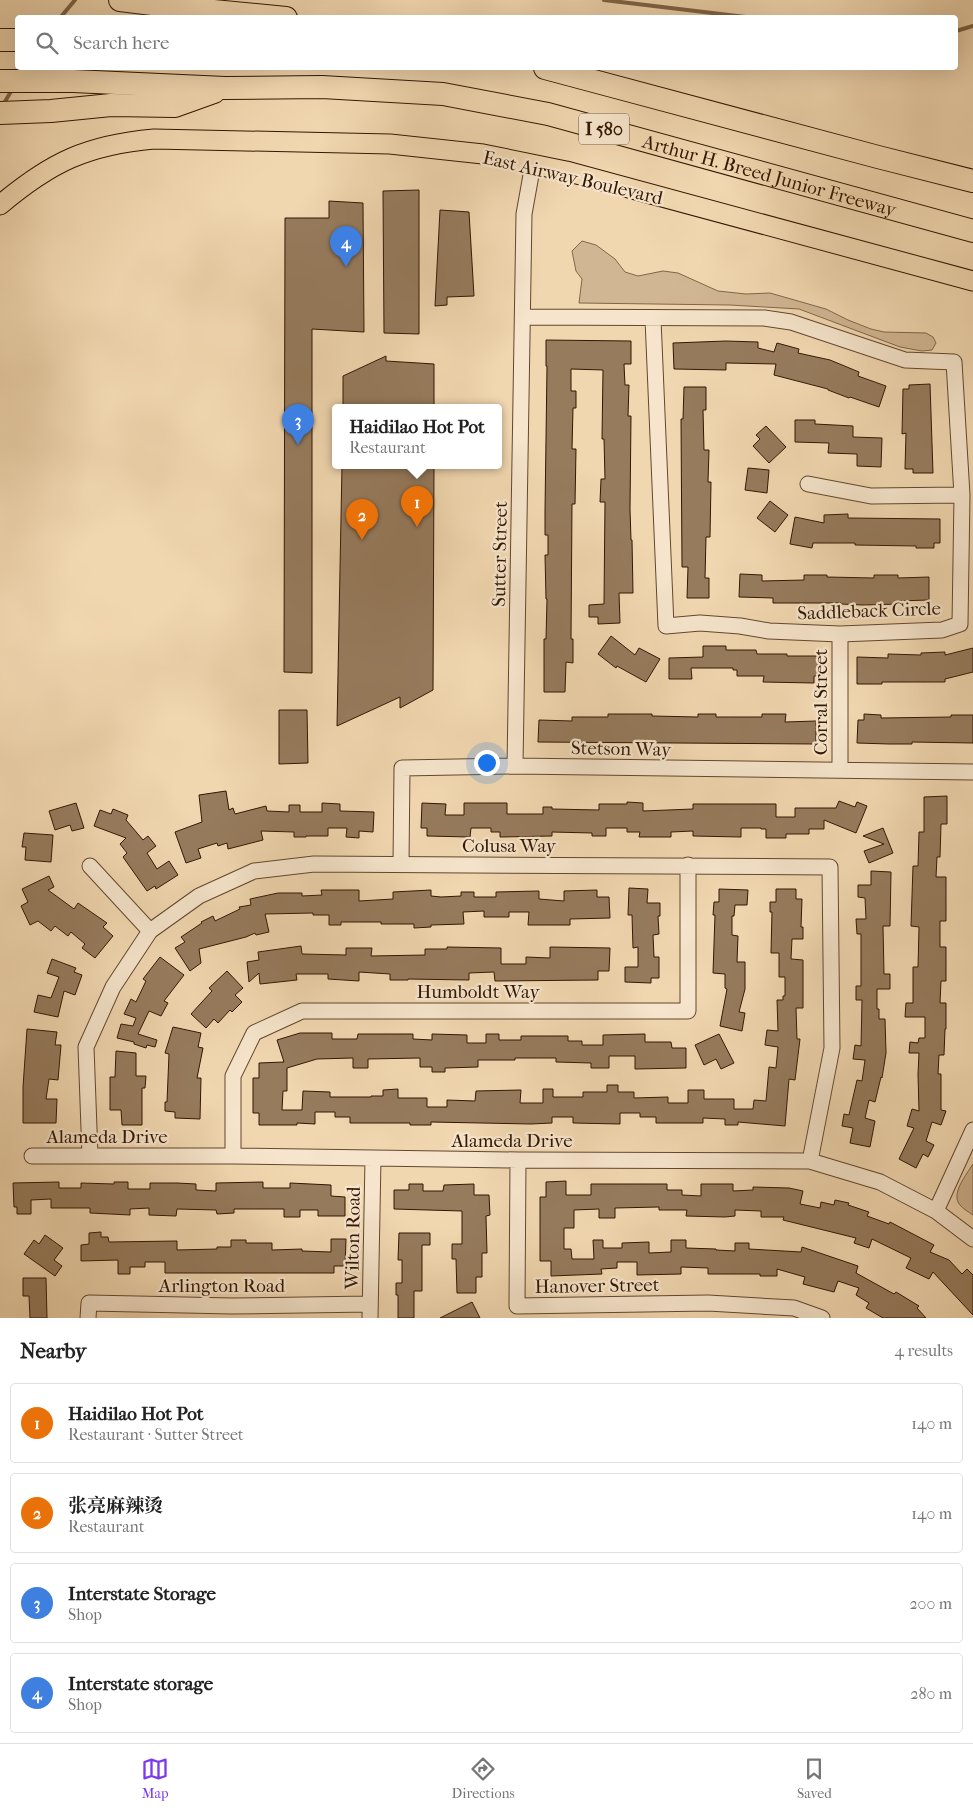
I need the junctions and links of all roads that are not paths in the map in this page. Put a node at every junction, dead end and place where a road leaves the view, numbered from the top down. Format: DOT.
graph roads {
  1 [pos="127,1"];
  2 [pos="255,15"];
  3 [pos="552,70"];
  4 [pos="0,81"];
  5 [pos="224,88"];
  6 [pos="0,113"];
  7 [pos="533,164"];
  8 [pos="973,181"];
  9 [pos="0,205"];
  10 [pos="973,231"];
  11 [pos="973,281"];
  12 [pos="522,317"];
  13 [pos="653,319"];
  14 [pos="808,484"];
  15 [pos="962,495"];
  16 [pos="840,634"];
  17 [pos="515,766"];
  18 [pos="840,770"];
  19 [pos="973,772"];
  20 [pos="401,864"];
  21 [pos="90,866"];
  22 [pos="688,866"];
  23 [pos="150,931"];
  24 [pos="973,1130"];
  25 [pos="32,1156"];
  26 [pos="90,1156"];
  27 [pos="234,1156"];
  28 [pos="373,1159"];
  29 [pos="518,1160"];
  30 [pos="810,1161"];
  31 [pos="936,1211"];
  32 [pos="973,1239"];
  33 [pos="707,1310"];
  34 [pos="370,1311"];
  35 [pos="232,1312"];
  36 [pos="88,1318"];
  37 [pos="822,1318"];
  1 -- 2 [label="highway"];
  3 -- 8 [label="highway, I 580"];
  4 -- 5 [label="highway, Arthur H. Breed Junior Freeway / I 580"];
  5 -- 6 [label="highway"];
  5 -- 10 [label="highway, Arthur H. Breed Junior Freeway / I 580"];
  7 -- 9 [label="main road, East Airway Boulevard"];
  7 -- 11 [label="main road, East Airway Boulevard"];
  7 -- 12 [label="street, Sutter Street"];
  12 -- 13 [label="street, Saddleback Circle"];
  12 -- 17 [label="street, Sutter Street"];
  13 -- 15 [label="street, Saddleback Circle"];
  13 -- 16 [label="street, Saddleback Circle"];
  14 -- 15 [label="street"];
  15 -- 16 [label="street, Saddleback Circle"];
  16 -- 18 [label="street, Corral Street"];
  17 -- 18 [label="street, Stetson Way"];
  17 -- 20 [label="street, Stetson Way"];
  18 -- 19 [label="street, Stetson Way"];
  20 -- 22 [label="street, Colusa Way"];
  20 -- 23 [label="street, Colusa Way"];
  21 -- 23 [label="street"];
  22 -- 27 [label="street, Humboldt Way"];
  22 -- 30 [label="street, Colusa Way"];
  23 -- 26 [label="street, Colusa Way"];
  24 -- 31 [label="street"];
  25 -- 26 [label="street, Alameda Drive"];
  26 -- 27 [label="street, Alameda Drive"];
  27 -- 28 [label="street, Alameda Drive"];
  28 -- 29 [label="street, Alameda Drive"];
  28 -- 34 [label="street, Wilton Road"];
  29 -- 30 [label="street, Alameda Drive"];
  29 -- 33 [label="street, Hanover Street"];
  30 -- 31 [label="street, Alameda Drive"];
  31 -- 32 [label="street, Alameda Drive"];
  33 -- 37 [label="street, Hanover Street"];
  34 -- 35 [label="street, Arlington Road"];
  35 -- 36 [label="street, Arlington Road"];
}
